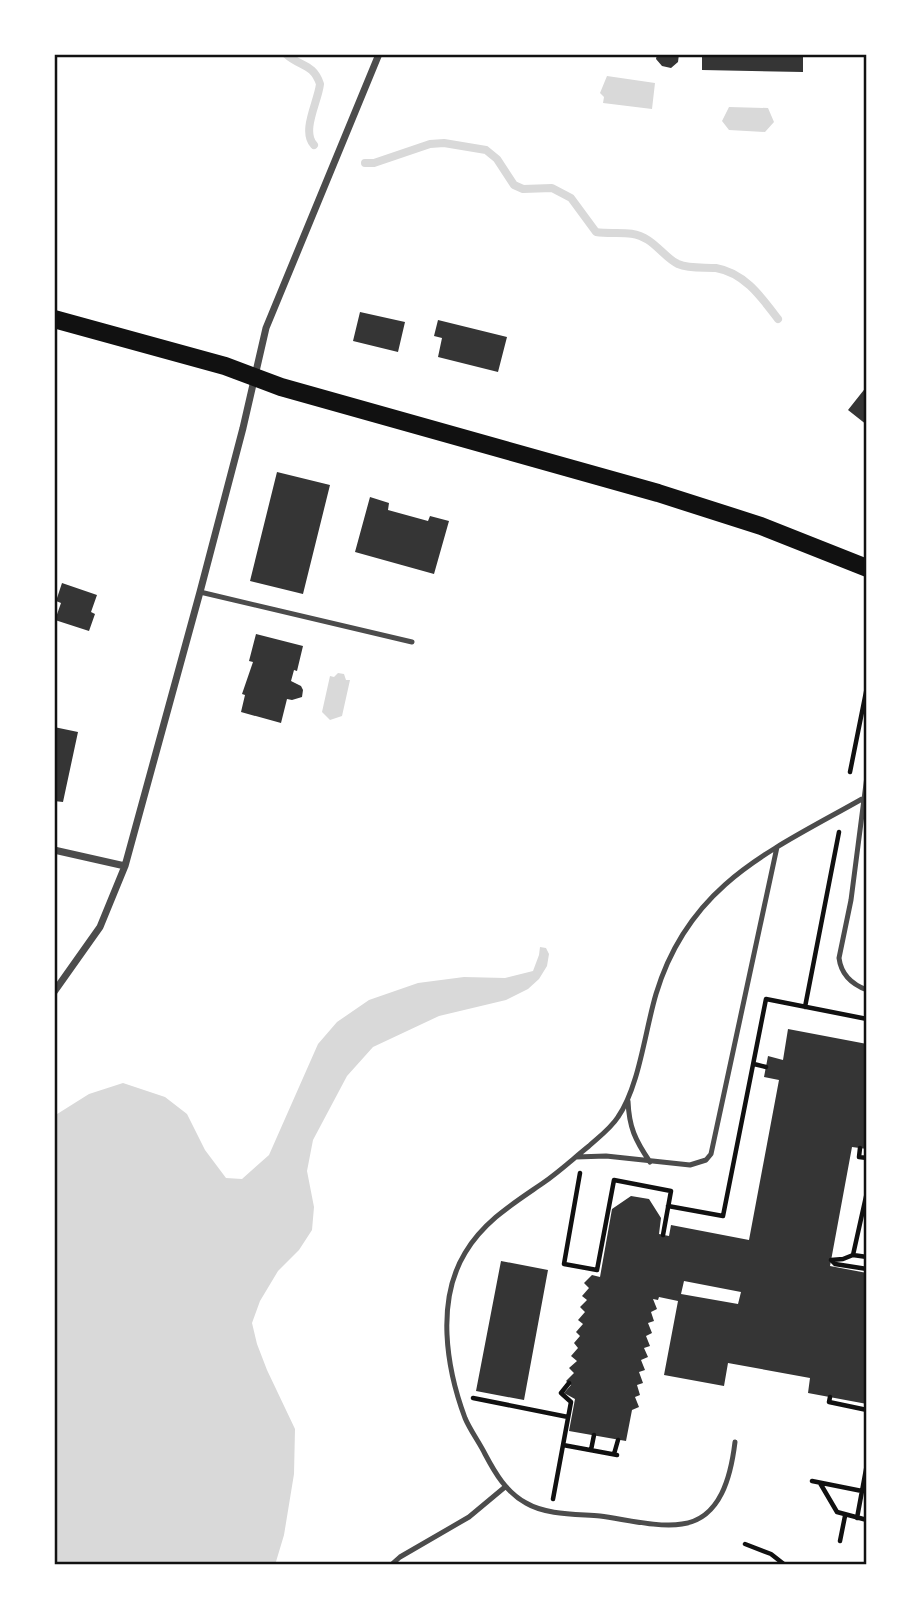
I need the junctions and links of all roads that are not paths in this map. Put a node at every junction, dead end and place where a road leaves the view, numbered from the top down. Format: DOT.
graph roads {
  1 [pos="379,54"];
  2 [pos="54,319"];
  3 [pos="255,377"];
  4 [pos="867,568"];
  5 [pos="200,592"];
  6 [pos="412,642"];
  7 [pos="867,776"];
  8 [pos="862,799"];
  9 [pos="777,847"];
  10 [pos="54,850"];
  11 [pos="125,866"];
  12 [pos="867,990"];
  13 [pos="54,992"];
  14 [pos="628,1101"];
  15 [pos="576,1157"];
  16 [pos="650,1162"];
  17 [pos="735,1442"];
  18 [pos="505,1486"];
  19 [pos="391,1565"];
  1 -- 3 [label="street"];
  2 -- 3 [label="main road"];
  3 -- 4 [label="main road"];
  3 -- 5 [label="street"];
  5 -- 6 [label="lane"];
  5 -- 11 [label="street"];
  7 -- 8 [label="lane"];
  8 -- 9 [label="lane"];
  8 -- 12 [label="lane"];
  9 -- 14 [label="lane"];
  9 -- 16 [label="lane"];
  10 -- 11 [label="street"];
  11 -- 13 [label="street"];
  14 -- 15 [label="lane"];
  14 -- 16 [label="lane"];
  15 -- 16 [label="lane"];
  15 -- 18 [label="lane"];
  17 -- 18 [label="lane"];
  18 -- 19 [label="lane"];
}
